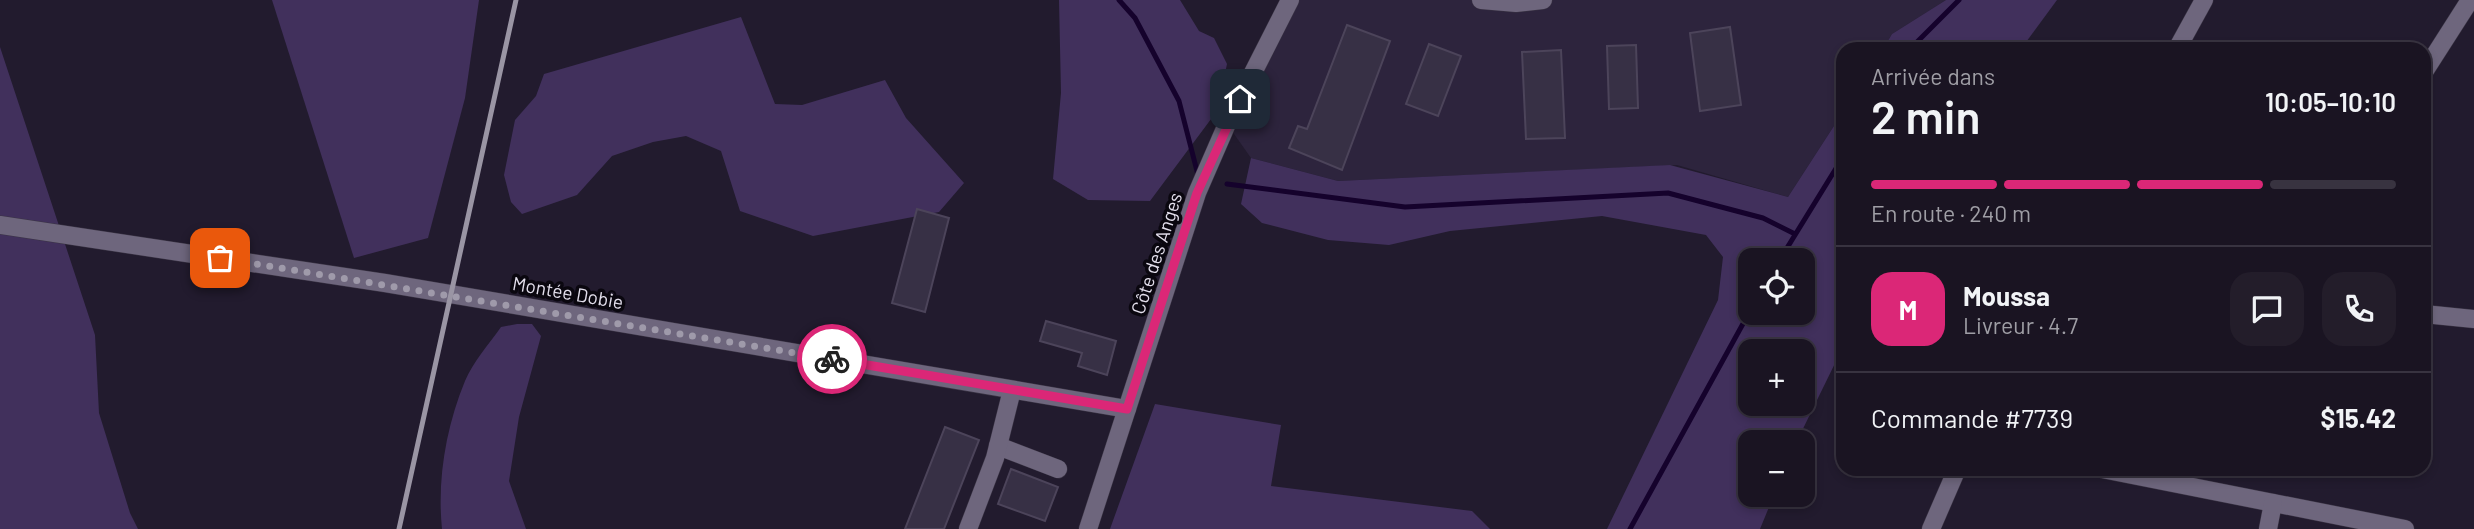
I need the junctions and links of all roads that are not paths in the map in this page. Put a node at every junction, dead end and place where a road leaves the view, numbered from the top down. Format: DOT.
graph roads {
  1 [pos="1290,0"];
  2 [pos="1481,0"];
  3 [pos="1543,0"];
  4 [pos="2204,0"];
  5 [pos="2470,0"];
  6 [pos="2181,42"];
  7 [pos="2431,61"];
  8 [pos="0,225"];
  9 [pos="2431,315"];
  10 [pos="2474,319"];
  11 [pos="1012,390"];
  12 [pos="1127,409"];
  13 [pos="998,446"];
  14 [pos="1058,468"];
  15 [pos="1954,476"];
  16 [pos="2137,476"];
  17 [pos="2273,503"];
  18 [pos="968,529"];
  19 [pos="1087,529"];
  20 [pos="1931,529"];
  21 [pos="2268,529"];
  22 [pos="2405,529"];
  1 -- 12 [label="street, Côte des Anges"];
  2 -- 3 [label="street"];
  4 -- 6 [label="street"];
  5 -- 7 [label="street"];
  8 -- 11 [label="street, Montée Dobie"];
  9 -- 10 [label="street"];
  11 -- 12 [label="street, Montée Dobie"];
  11 -- 13 [label="street"];
  12 -- 19 [label="street, Côte des Anges"];
  13 -- 14 [label="street"];
  13 -- 18 [label="street"];
  15 -- 20 [label="street"];
  16 -- 17 [label="street"];
  17 -- 21 [label="street"];
  17 -- 22 [label="street"];
}
